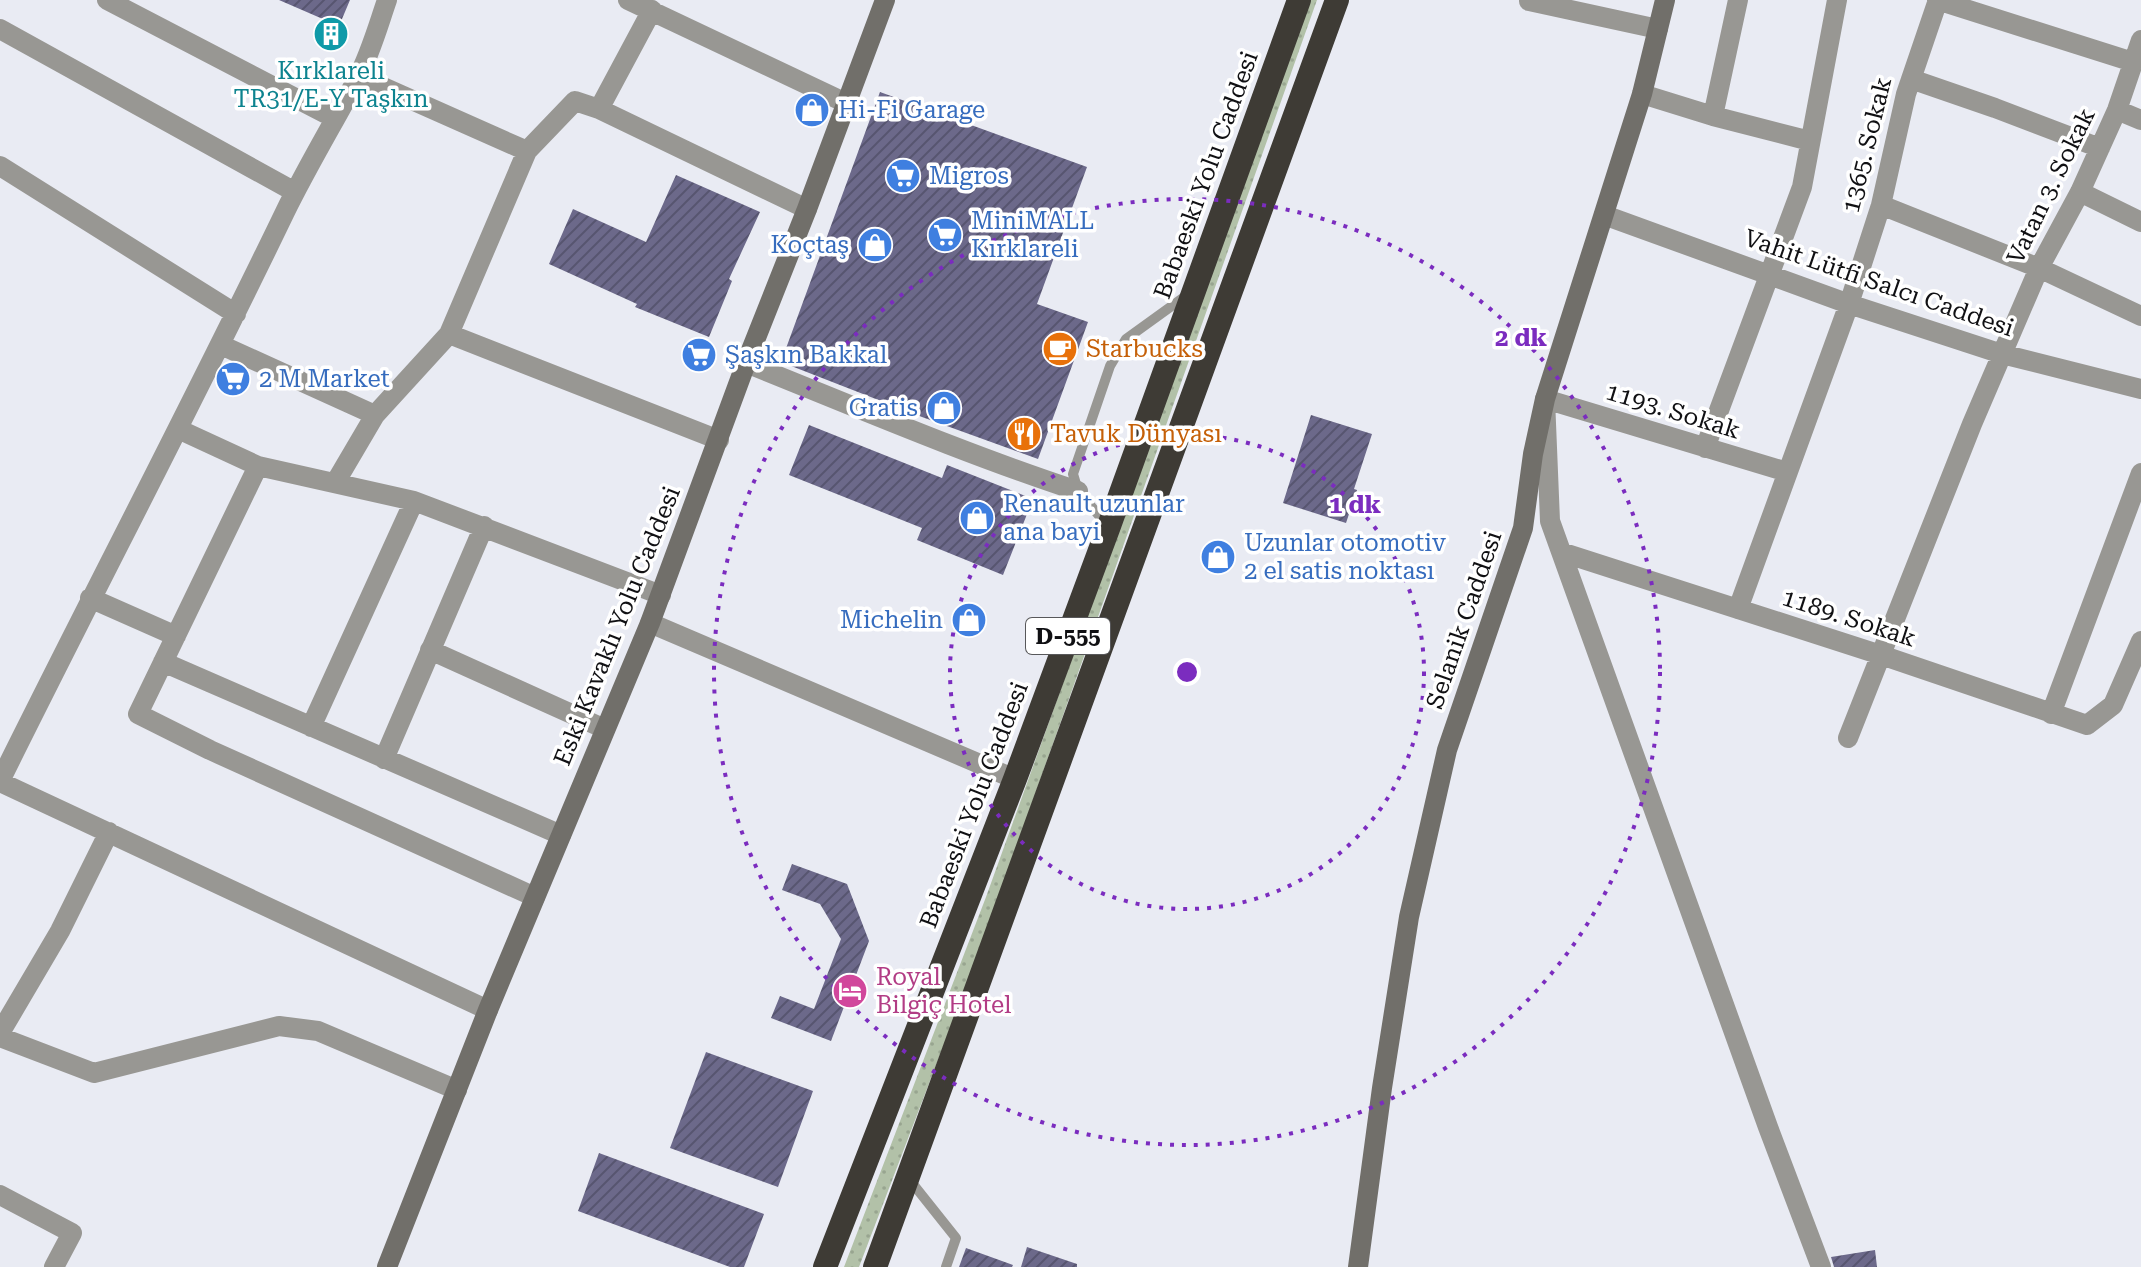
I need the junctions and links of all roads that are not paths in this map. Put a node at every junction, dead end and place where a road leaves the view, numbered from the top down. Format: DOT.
graph roads {
  1 [pos="107,0"];
  2 [pos="387,0"];
  3 [pos="628,0"];
  4 [pos="885,0"];
  5 [pos="1299,0"];
  6 [pos="1337,0"];
  7 [pos="1665,0"];
  8 [pos="1738,0"];
  9 [pos="1837,0"];
  10 [pos="1938,0"];
  11 [pos="1529,1"];
  12 [pos="652,10"];
  13 [pos="0,29"];
  14 [pos="1658,29"];
  15 [pos="2141,40"];
  16 [pos="2133,62"];
  17 [pos="358,76"];
  18 [pos="1911,79"];
  19 [pos="1642,94"];
  20 [pos="846,103"];
  21 [pos="599,109"];
  22 [pos="2117,110"];
  23 [pos="1713,116"];
  24 [pos="334,118"];
  25 [pos="2141,120"];
  26 [pos="1810,141"];
  27 [pos="2100,148"];
  28 [pos="527,151"];
  29 [pos="0,166"];
  30 [pos="295,192"];
  31 [pos="2080,192"];
  32 [pos="1881,205"];
  33 [pos="807,209"];
  34 [pos="1604,215"];
  35 [pos="2141,222"];
  36 [pos="2039,268"];
  37 [pos="1768,275"];
  38 [pos="1195,289"];
  39 [pos="1849,304"];
  40 [pos="236,314"];
  41 [pos="2141,316"];
  42 [pos="449,334"];
  43 [pos="221,345"];
  44 [pos="2002,354"];
  45 [pos="746,363"];
  46 [pos="2141,389"];
  47 [pos="1545,399"];
  48 [pos="375,415"];
  49 [pos="178,429"];
  50 [pos="719,440"];
  51 [pos="1705,448"];
  52 [pos="258,466"];
  53 [pos="1787,472"];
  54 [pos="2141,473"];
  55 [pos="335,483"];
  56 [pos="1078,491"];
  57 [pos="414,501"];
  58 [pos="484,526"];
  59 [pos="1109,526"];
  60 [pos="1561,552"];
  61 [pos="661,595"];
  62 [pos="90,598"];
  63 [pos="1738,609"];
  64 [pos="650,623"];
  65 [pos="176,636"];
  66 [pos="2141,641"];
  67 [pos="430,650"];
  68 [pos="1881,655"];
  69 [pos="163,662"];
  70 [pos="2051,714"];
  71 [pos="311,727"];
  72 [pos="605,729"];
  73 [pos="1848,738"];
  74 [pos="384,759"];
  75 [pos="1015,779"];
  76 [pos="0,782"];
  77 [pos="109,832"];
  78 [pos="561,835"];
  79 [pos="535,897"];
  80 [pos="488,1010"];
  81 [pos="0,1035"];
  82 [pos="457,1090"];
  83 [pos="908,1178"];
  84 [pos="0,1195"];
  85 [pos="54,1267"];
  86 [pos="387,1267"];
  87 [pos="825,1267"];
  88 [pos="875,1267"];
  89 [pos="946,1267"];
  90 [pos="1358,1267"];
  91 [pos="1821,1267"];
  1 -- 24 [label="street"];
  2 -- 17 [label="street"];
  3 -- 12 [label="street"];
  4 -- 20 [label="street, Eski Kavaklı Yolu Caddesi"];
  5 -- 38 [label="highway, Babaeski Yolu Caddesi / D-555"];
  6 -- 83 [label="highway, D-555"];
  7 -- 14 [label="street, Selanik Caddesi"];
  8 -- 23 [label="street"];
  9 -- 26 [label="street"];
  10 -- 16 [label="street"];
  10 -- 18 [label="street, 1365. Sokak"];
  11 -- 14 [label="street"];
  12 -- 20 [label="street"];
  12 -- 21 [label="street"];
  13 -- 30 [label="street"];
  14 -- 19 [label="street, Selanik Caddesi"];
  15 -- 16 [label="street, Vatan 3. Sokak"];
  16 -- 22 [label="street, Vatan 3. Sokak"];
  17 -- 24 [label="street"];
  17 -- 28 [label="street"];
  18 -- 27 [label="street"];
  18 -- 32 [label="street, 1365. Sokak"];
  19 -- 23 [label="street"];
  19 -- 34 [label="street, Selanik Caddesi"];
  20 -- 33 [label="street, Eski Kavaklı Yolu Caddesi"];
  21 -- 28 [label="street"];
  21 -- 33 [label="street"];
  22 -- 25 [label="street"];
  22 -- 27 [label="street, Vatan 3. Sokak"];
  23 -- 26 [label="street"];
  24 -- 30 [label="street"];
  26 -- 37 [label="street"];
  27 -- 31 [label="street, Vatan 3. Sokak"];
  28 -- 42 [label="street"];
  29 -- 40 [label="street"];
  30 -- 40 [label="street"];
  31 -- 35 [label="street"];
  31 -- 36 [label="street, Vatan 3. Sokak"];
  32 -- 36 [label="street"];
  32 -- 39 [label="street, 1365. Sokak"];
  33 -- 45 [label="street, Eski Kavaklı Yolu Caddesi"];
  34 -- 37 [label="street, Vahit Lütfi Salcı Caddesi"];
  34 -- 47 [label="street, Selanik Caddesi"];
  36 -- 41 [label="street"];
  36 -- 44 [label="street, Vatan 3. Sokak"];
  37 -- 39 [label="street, Vahit Lütfi Salcı Caddesi"];
  37 -- 51 [label="street"];
  38 -- 56 [label="lane"];
  38 -- 59 [label="highway, Babaeski Yolu Caddesi / D-555"];
  39 -- 44 [label="street, Vahit Lütfi Salcı Caddesi"];
  39 -- 53 [label="street, 1365. Sokak"];
  40 -- 43 [label="street"];
  42 -- 48 [label="street"];
  42 -- 50 [label="street"];
  43 -- 48 [label="street"];
  43 -- 49 [label="street"];
  44 -- 46 [label="street, Vahit Lütfi Salcı Caddesi"];
  44 -- 68 [label="street, Vatan 3. Sokak"];
  45 -- 50 [label="street, Eski Kavaklı Yolu Caddesi"];
  45 -- 56 [label="street"];
  47 -- 51 [label="street, 1193. Sokak"];
  47 -- 60 [label="street"];
  47 -- 90 [label="street, Selanik Caddesi"];
  48 -- 55 [label="street"];
  49 -- 52 [label="street"];
  49 -- 62 [label="street"];
  50 -- 61 [label="street, Eski Kavaklı Yolu Caddesi"];
  51 -- 53 [label="street, 1193. Sokak"];
  52 -- 55 [label="street"];
  52 -- 65 [label="street"];
  53 -- 63 [label="street, 1365. Sokak"];
  54 -- 70 [label="street"];
  55 -- 57 [label="street"];
  56 -- 59 [label="lane"];
  57 -- 58 [label="street"];
  57 -- 71 [label="street"];
  58 -- 61 [label="street"];
  58 -- 67 [label="street"];
  59 -- 75 [label="highway, Babaeski Yolu Caddesi / D-555"];
  60 -- 63 [label="street, 1189. Sokak"];
  60 -- 91 [label="street"];
  61 -- 64 [label="street, Eski Kavaklı Yolu Caddesi"];
  62 -- 65 [label="street"];
  62 -- 76 [label="street"];
  63 -- 68 [label="street, 1189. Sokak"];
  64 -- 72 [label="street, Eski Kavaklı Yolu Caddesi"];
  64 -- 75 [label="street"];
  65 -- 69 [label="street"];
  66 -- 70 [label="street, 1189. Sokak"];
  67 -- 72 [label="street"];
  67 -- 74 [label="street"];
  68 -- 70 [label="street, 1189. Sokak"];
  68 -- 73 [label="street, Vatan 3. Sokak"];
  69 -- 71 [label="street"];
  69 -- 79 [label="street"];
  71 -- 74 [label="street"];
  72 -- 78 [label="street, Eski Kavaklı Yolu Caddesi"];
  74 -- 78 [label="street"];
  75 -- 87 [label="highway, Babaeski Yolu Caddesi / D-555"];
  76 -- 77 [label="street"];
  77 -- 80 [label="street"];
  77 -- 81 [label="street"];
  78 -- 79 [label="street, Eski Kavaklı Yolu Caddesi"];
  79 -- 80 [label="street, Eski Kavaklı Yolu Caddesi"];
  80 -- 82 [label="street, Eski Kavaklı Yolu Caddesi"];
  81 -- 82 [label="street"];
  82 -- 86 [label="street, Eski Kavaklı Yolu Caddesi"];
  83 -- 88 [label="highway, D-555"];
  83 -- 89 [label="lane"];
  84 -- 85 [label="street"];
}
